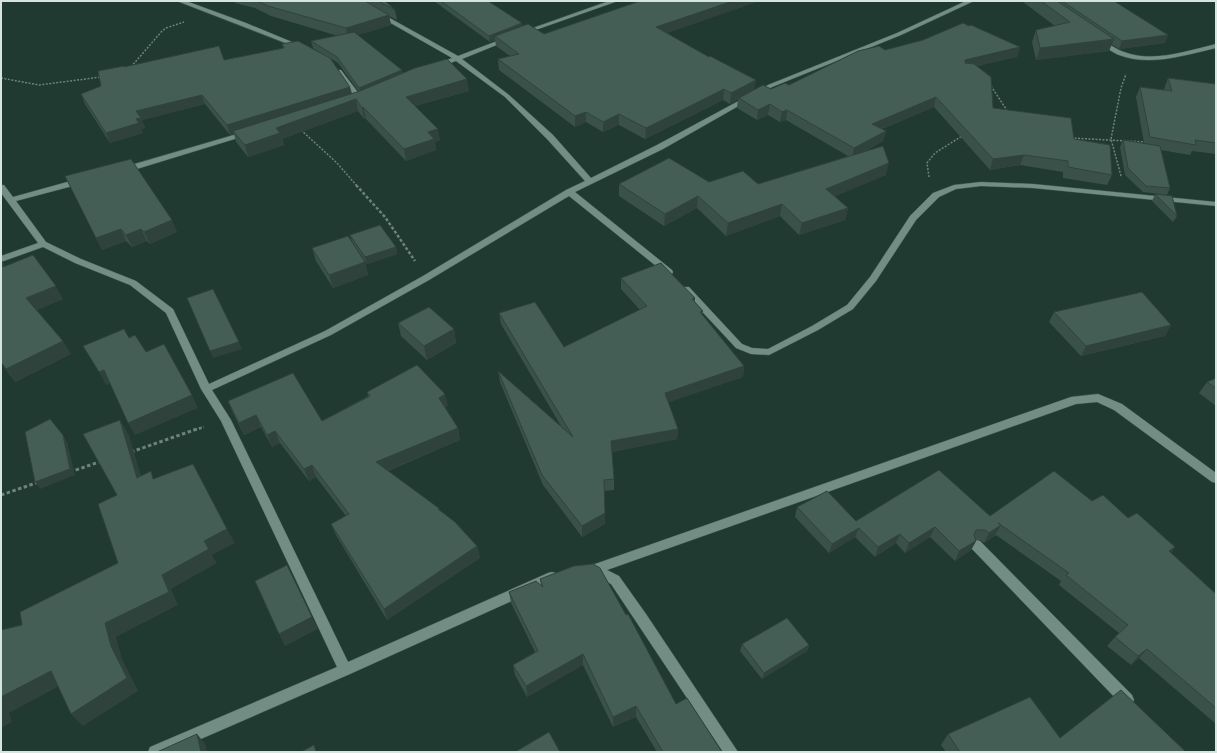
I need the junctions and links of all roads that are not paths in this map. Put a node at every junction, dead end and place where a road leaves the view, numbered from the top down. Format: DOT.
graph roads {
  1 [pos="180,1"];
  2 [pos="355,1"];
  3 [pos="615,1"];
  4 [pos="971,1"];
  5 [pos="1089,34"];
  6 [pos="1216,46"];
  7 [pos="310,50"];
  8 [pos="457,58"];
  9 [pos="335,65"];
  10 [pos="429,69"];
  11 [pos="359,98"];
  12 [pos="254,132"];
  13 [pos="118,171"];
  14 [pos="88,180"];
  15 [pos="590,182"];
  16 [pos="1,188"];
  17 [pos="569,192"];
  18 [pos="11,200"];
  19 [pos="1216,204"];
  20 [pos="43,244"];
  21 [pos="1,259"];
  22 [pos="206,389"];
  23 [pos="1216,479"];
  24 [pos="976,545"];
  25 [pos="595,569"];
  26 [pos="581,570"];
  27 [pos="567,571"];
  28 [pos="345,670"];
  29 [pos="1134,707"];
  30 [pos="155,752"];
  31 [pos="731,752"];
  1 -- 7 [label="street"];
  2 -- 8 [label="street"];
  3 -- 8 [label="street"];
  4 -- 15 [label="street"];
  5 -- 6 [label="street"];
  8 -- 10 [label="street"];
  8 -- 15 [label="street"];
  9 -- 11 [label="street"];
  12 -- 13 [label="street"];
  14 -- 18 [label="street"];
  15 -- 17 [label="street"];
  16 -- 18 [label="street"];
  17 -- 19 [label="street"];
  17 -- 22 [label="street"];
  18 -- 20 [label="street"];
  20 -- 21 [label="street"];
  20 -- 22 [label="street"];
  22 -- 28 [label="street"];
  23 -- 25 [label="street"];
  24 -- 29 [label="street"];
  25 -- 26 [label="street"];
  25 -- 31 [label="street"];
  27 -- 28 [label="street"];
  28 -- 30 [label="street"];
}
